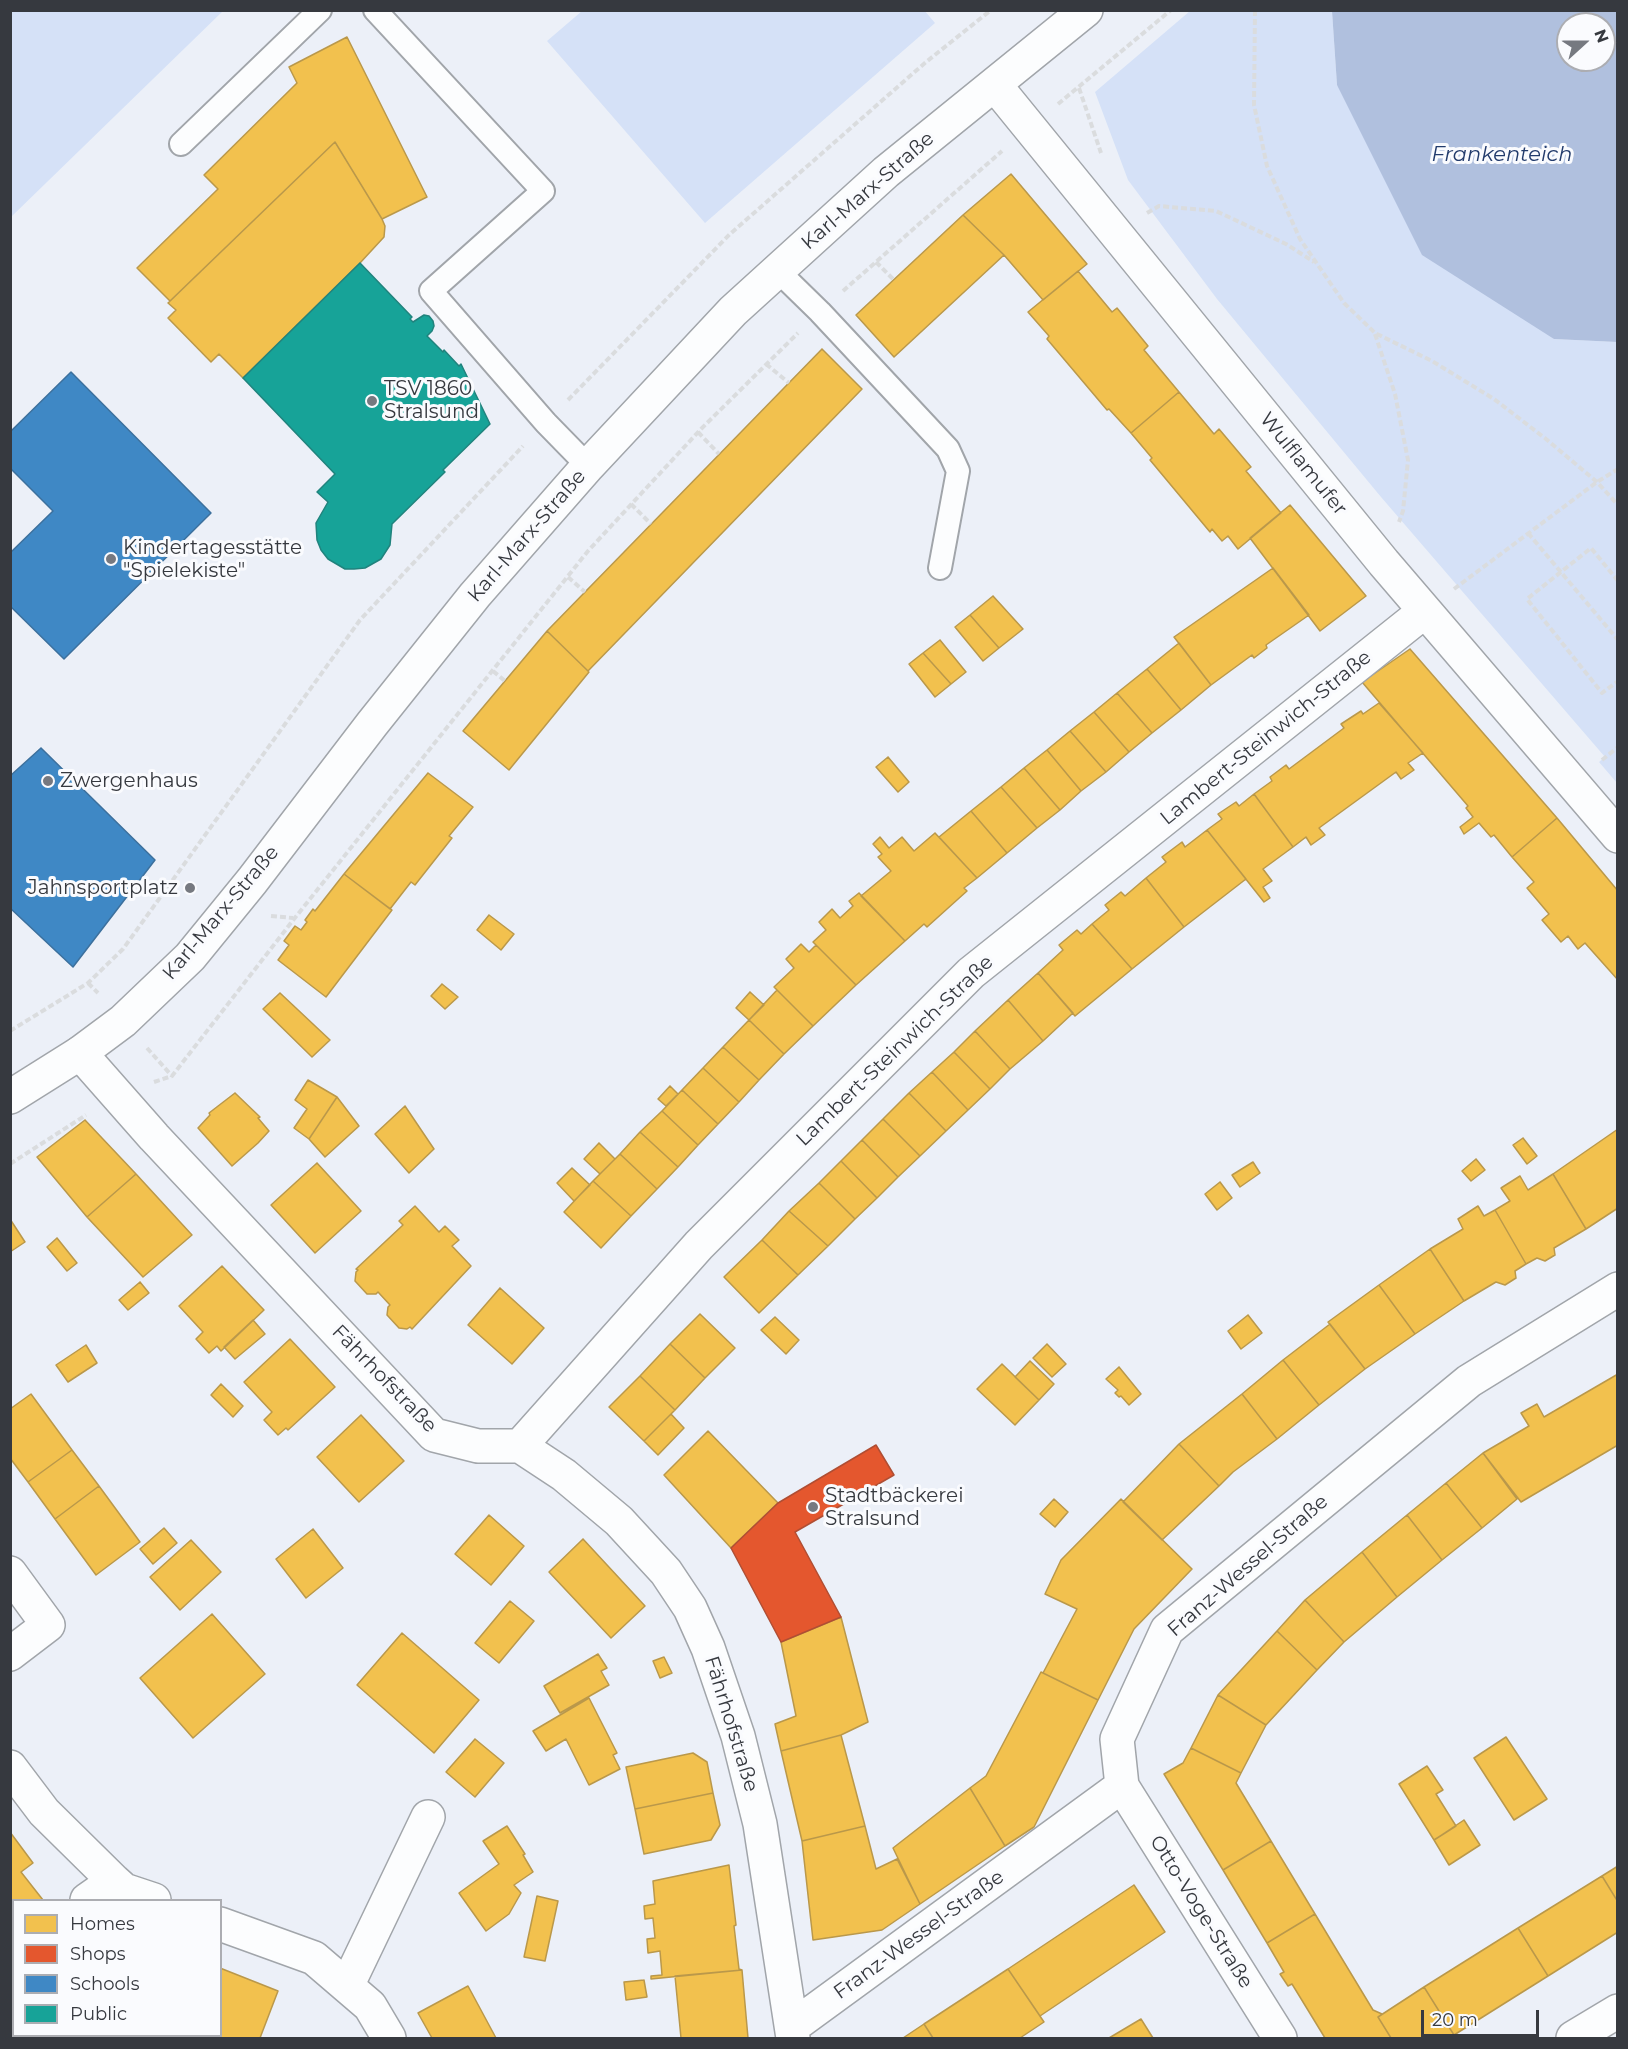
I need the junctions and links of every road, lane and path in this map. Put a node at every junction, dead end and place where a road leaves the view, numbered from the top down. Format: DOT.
graph roads {
  1 [pos="320,10"];
  2 [pos="375,10"];
  3 [pos="990,10"];
  4 [pos="1086,10"];
  5 [pos="1171,10"];
  6 [pos="1255,10"];
  7 [pos="995,85"];
  8 [pos="1030,126"];
  9 [pos="181,144"];
  10 [pos="1141,216"];
  11 [pos="876,262"];
  12 [pos="1317,264"];
  13 [pos="777,270"];
  14 [pos="894,280"];
  15 [pos="820,312"];
  16 [pos="1375,333"];
  17 [pos="766,364"];
  18 [pos="789,383"];
  19 [pos="546,423"];
  20 [pos="698,432"];
  21 [pos="719,454"];
  22 [pos="588,466"];
  23 [pos="1617,469"];
  24 [pos="1597,482"];
  25 [pos="631,504"];
  26 [pos="1617,506"];
  27 [pos="651,524"];
  28 [pos="1528,533"];
  29 [pos="1384,563"];
  30 [pos="940,568"];
  31 [pos="1561,572"];
  32 [pos="568,577"];
  33 [pos="1617,581"];
  34 [pos="585,592"];
  35 [pos="1425,611"];
  36 [pos="1617,640"];
  37 [pos="493,671"];
  38 [pos="505,681"];
  39 [pos="1617,681"];
  40 [pos="1617,836"];
  41 [pos="10,1031"];
  42 [pos="80,1053"];
  43 [pos="172,1076"];
  44 [pos="10,1097"];
  45 [pos="1617,1289"];
  46 [pos="520,1446"];
  47 [pos="10,1573"];
  48 [pos="10,1654"];
  49 [pos="10,1767"];
  50 [pos="1122,1786"];
  51 [pos="428,1817"];
  52 [pos="114,1881"];
  53 [pos="88,1899"];
  54 [pos="151,1899"];
  55 [pos="222,1925"];
  56 [pos="347,1986"];
  57 [pos="1617,2011"];
  58 [pos="792,2033"];
  59 [pos="389,2038"];
  60 [pos="1280,2038"];
  61 [pos="1573,2038"];
  1 -- 9 [label="lane"];
  2 -- 19 [label="lane"];
  3 -- 19 [label="path"];
  4 -- 7 [label="street, Karl-Marx-Straße"];
  5 -- 8 [label="path"];
  6 -- 12 [label="path"];
  7 -- 8 [label="street, Wulflamufer"];
  7 -- 13 [label="street, Karl-Marx-Straße"];
  8 -- 11 [label="path"];
  8 -- 29 [label="street, Wulflamufer"];
  10 -- 12 [label="path"];
  11 -- 14 [label="path"];
  11 -- 15 [label="path"];
  12 -- 16 [label="path"];
  13 -- 15 [label="lane"];
  13 -- 22 [label="street, Karl-Marx-Straße"];
  15 -- 17 [label="path"];
  15 -- 30 [label="lane"];
  16 -- 24 [label="path"];
  16 -- 29 [label="path"];
  17 -- 18 [label="path"];
  17 -- 20 [label="path"];
  19 -- 22 [label="lane"];
  19 -- 41 [label="path"];
  20 -- 21 [label="path"];
  20 -- 25 [label="path"];
  22 -- 42 [label="street, Karl-Marx-Straße"];
  23 -- 24 [label="path"];
  24 -- 26 [label="path"];
  24 -- 28 [label="path"];
  25 -- 27 [label="path"];
  25 -- 32 [label="path"];
  28 -- 31 [label="path"];
  28 -- 35 [label="path"];
  29 -- 35 [label="street, Wulflamufer"];
  31 -- 33 [label="path"];
  31 -- 36 [label="path"];
  31 -- 39 [label="path"];
  32 -- 34 [label="path"];
  32 -- 37 [label="path"];
  35 -- 40 [label="street, Wulflamufer"];
  35 -- 46 [label="street, Lambert-Steinwich-Straße"];
  37 -- 38 [label="path"];
  37 -- 43 [label="path"];
  42 -- 44 [label="street, Karl-Marx-Straße"];
  42 -- 46 [label="street, Fährhofstraße"];
  45 -- 50 [label="street, Franz-Wessel-Straße"];
  46 -- 58 [label="street, Fährhofstraße"];
  47 -- 48 [label="street"];
  49 -- 52 [label="street"];
  50 -- 58 [label="street, Franz-Wessel-Straße"];
  50 -- 60 [label="street, Otto-Voge-Straße"];
  51 -- 56 [label="street"];
  52 -- 53 [label="street"];
  52 -- 54 [label="street"];
  55 -- 56 [label="street"];
  56 -- 59 [label="street"];
  57 -- 61 [label="street"];
}
